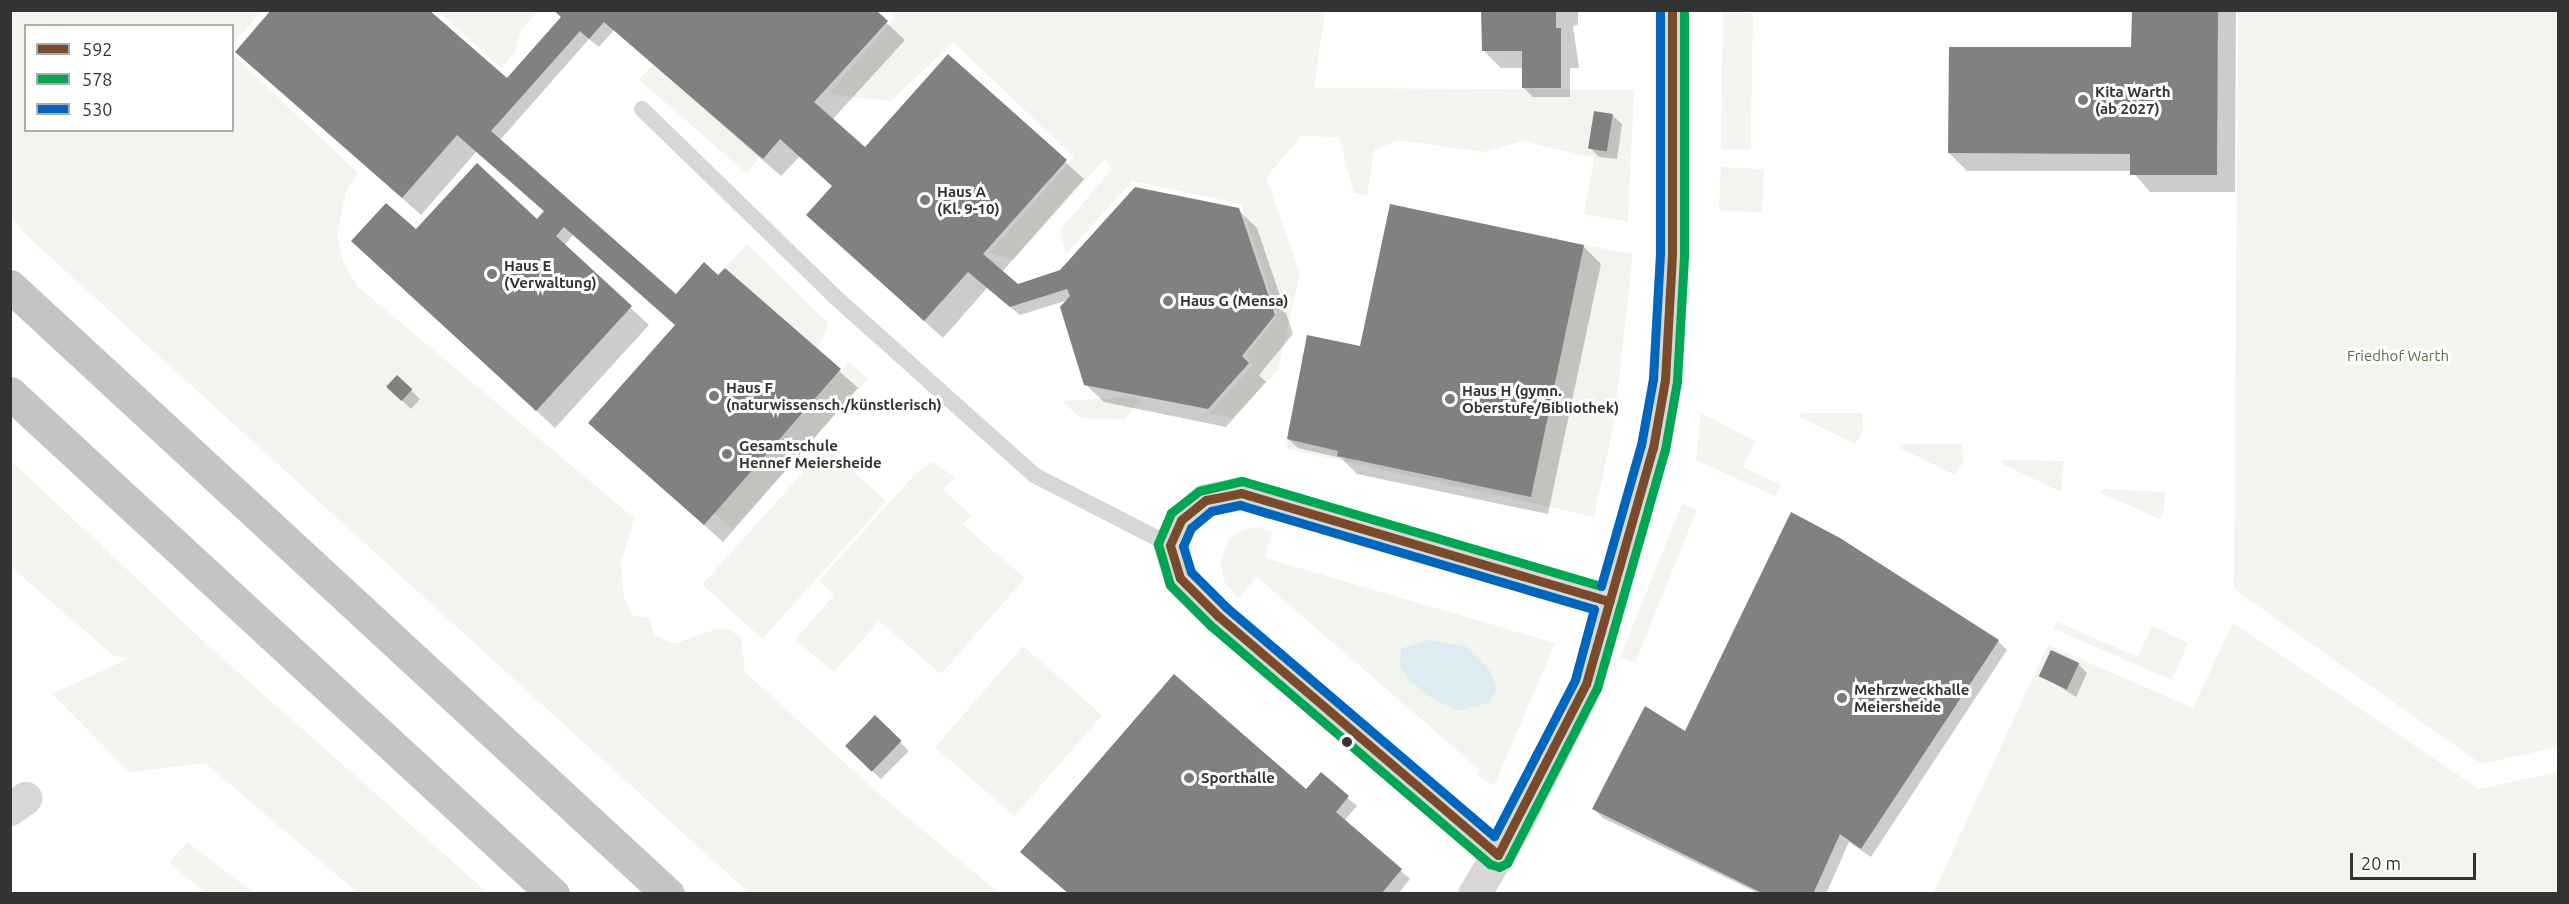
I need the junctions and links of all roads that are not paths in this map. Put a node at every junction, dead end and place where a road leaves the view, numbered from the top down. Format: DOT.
graph roads {
  1 [pos="1672,10"];
  2 [pos="642,109"];
  3 [pos="12,285"];
  4 [pos="10,393"];
  5 [pos="1170,545"];
  6 [pos="1609,602"];
  7 [pos="1498,855"];
  8 [pos="553,894"];
  9 [pos="668,894"];
  10 [pos="1474,894"];
  1 -- 6 [label="street"];
  2 -- 5 [label="lane"];
  3 -- 9 [label="highway"];
  4 -- 8 [label="highway"];
  5 -- 6 [label="street"];
  5 -- 7 [label="street"];
  6 -- 7 [label="street"];
  7 -- 10 [label="street"];
}
